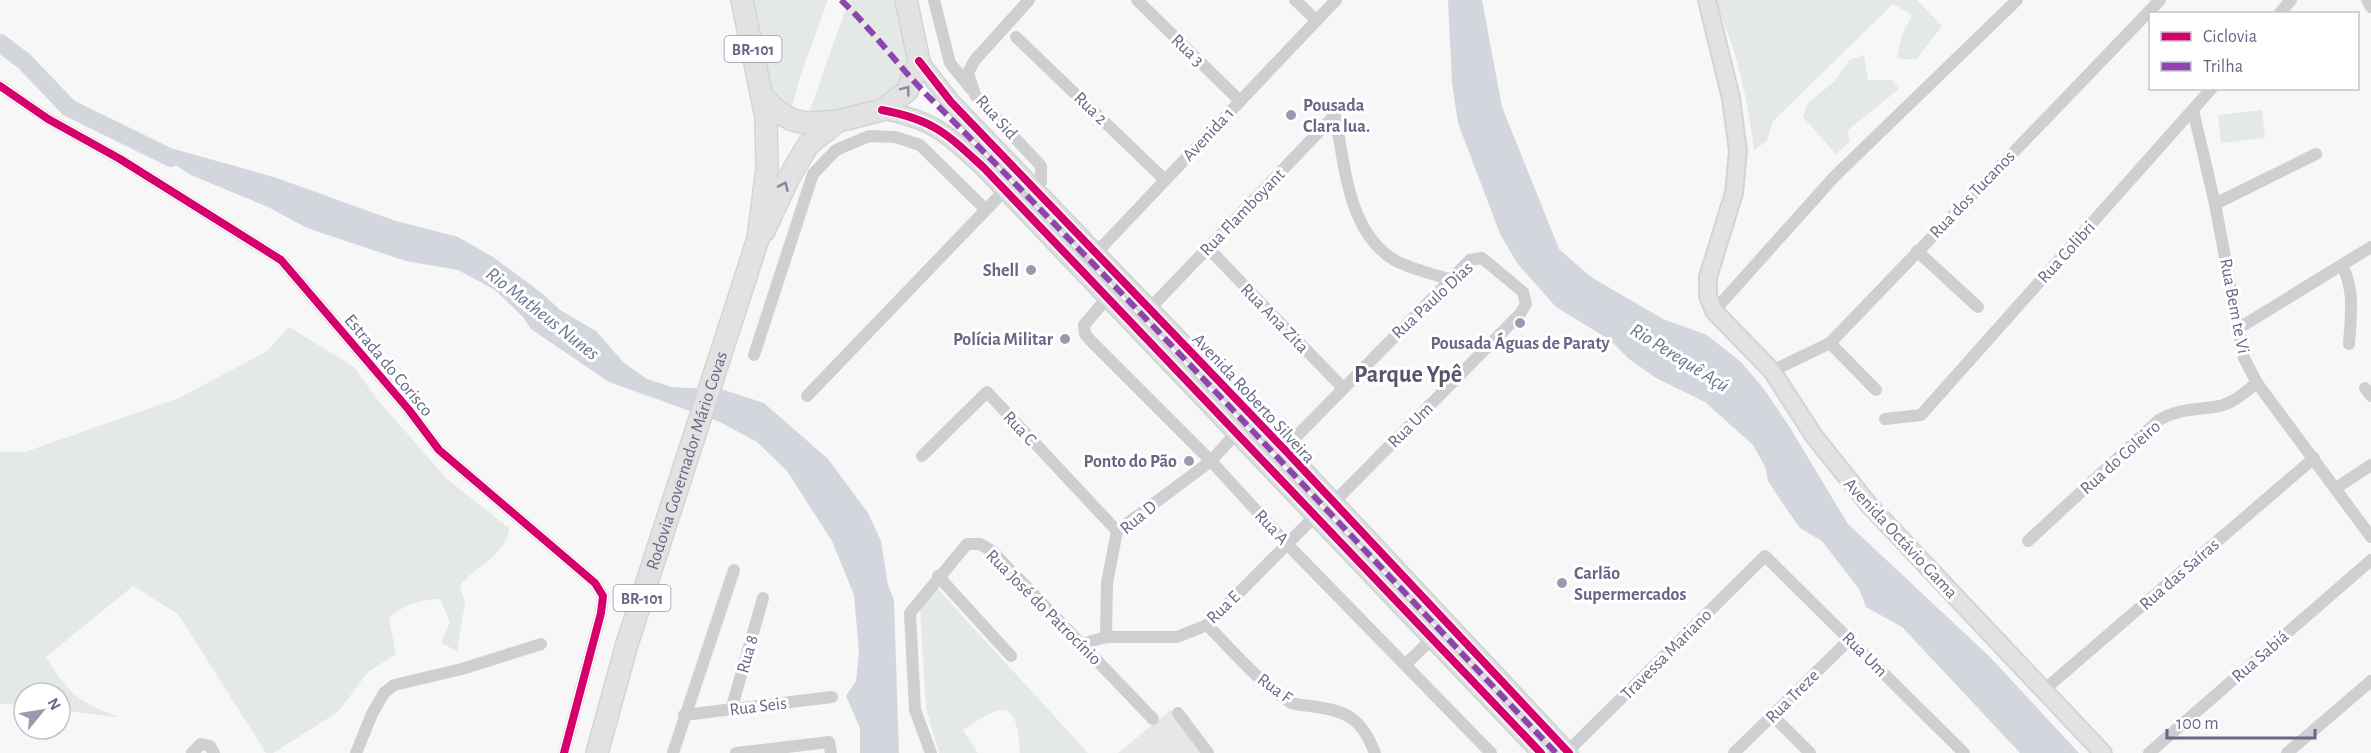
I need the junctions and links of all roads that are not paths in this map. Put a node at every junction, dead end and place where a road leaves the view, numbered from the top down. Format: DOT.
graph roads {
  1 [pos="742,0"];
  2 [pos="906,0"];
  3 [pos="934,0"];
  4 [pos="1029,0"];
  5 [pos="1137,0"];
  6 [pos="1295,0"];
  7 [pos="1336,0"];
  8 [pos="1707,0"];
  9 [pos="2016,0"];
  10 [pos="2160,0"];
  11 [pos="2290,0"];
  12 [pos="2367,0"];
  13 [pos="2371,8"];
  14 [pos="2280,12"];
  15 [pos="1316,20"];
  16 [pos="1016,37"];
  17 [pos="919,61"];
  18 [pos="0,86"];
  19 [pos="2210,90"];
  20 [pos="975,95"];
  21 [pos="764,98"];
  22 [pos="1240,101"];
  23 [pos="882,110"];
  24 [pos="2193,110"];
  25 [pos="838,121"];
  26 [pos="2316,154"];
  27 [pos="1165,180"];
  28 [pos="1034,189"];
  29 [pos="1005,190"];
  30 [pos="1019,204"];
  31 [pos="2215,204"];
  32 [pos="985,209"];
  33 [pos="759,239"];
  34 [pos="2371,247"];
  35 [pos="1208,248"];
  36 [pos="1917,251"];
  37 [pos="1095,254"];
  38 [pos="2342,265"];
  39 [pos="1081,269"];
  40 [pos="1449,279"];
  41 [pos="1523,292"];
  42 [pos="1108,297"];
  43 [pos="1978,307"];
  44 [pos="1149,309"];
  45 [pos="1714,311"];
  46 [pos="1135,324"];
  47 [pos="2239,328"];
  48 [pos="1830,343"];
  49 [pos="2349,344"];
  50 [pos="754,355"];
  51 [pos="1772,371"];
  52 [pos="2257,382"];
  53 [pos="1343,388"];
  54 [pos="1876,390"];
  55 [pos="807,396"];
  56 [pos="1885,419"];
  57 [pos="1237,432"];
  58 [pos="1284,449"];
  59 [pos="922,456"];
  60 [pos="2314,458"];
  61 [pos="1211,460"];
  62 [pos="2371,465"];
  63 [pos="2336,488"];
  64 [pos="1333,503"];
  65 [pos="1315,516"];
  66 [pos="1347,518"];
  67 [pos="1117,531"];
  68 [pos="1334,536"];
  69 [pos="2371,537"];
  70 [pos="2028,541"];
  71 [pos="1286,543"];
  72 [pos="1765,556"];
  73 [pos="2371,560"];
  74 [pos="734,570"];
  75 [pos="938,576"];
  76 [pos="763,598"];
  77 [pos="1447,624"];
  78 [pos="1207,625"];
  79 [pos="1106,637"];
  80 [pos="1432,639"];
  81 [pos="1850,639"];
  82 [pos="541,644"];
  83 [pos="1082,644"];
  84 [pos="1011,656"];
  85 [pos="1406,664"];
  86 [pos="2371,681"];
  87 [pos="2044,689"];
  88 [pos="832,697"];
  89 [pos="731,710"];
  90 [pos="1178,713"];
  91 [pos="684,715"];
  92 [pos="1773,716"];
  93 [pos="1153,719"];
  94 [pos="192,753"];
  95 [pos="214,753"];
  96 [pos="356,753"];
  97 [pos="564,753"];
  98 [pos="597,753"];
  99 [pos="673,753"];
  100 [pos="736,753"];
  101 [pos="831,753"];
  102 [pos="932,753"];
  103 [pos="1208,753"];
  104 [pos="1375,753"];
  105 [pos="1491,753"];
  106 [pos="1541,753"];
  107 [pos="1562,753"];
  108 [pos="1734,753"];
  109 [pos="1810,753"];
  110 [pos="1964,753"];
  111 [pos="2103,753"];
  112 [pos="2150,753"];
  113 [pos="2287,753"];
  1 -- 21 [label="highway, Rodovia Governador Mário Covas / BR-101"];
  2 -- 17 [label="highway"];
  3 -- 20 [label="street"];
  4 -- 20 [label="street, Rua Sid"];
  5 -- 22 [label="street, Rua 3"];
  6 -- 15 [label="street"];
  7 -- 15 [label="street, Avenida 1"];
  8 -- 45 [label="street"];
  9 -- 45 [label="street"];
  10 -- 36 [label="street, Rua dos Tucanos"];
  11 -- 14 [label="street"];
  12 -- 13 [label="street"];
  15 -- 22 [label="street, Avenida 1"];
  16 -- 27 [label="street, Rua 2"];
  23 -- 17 [label="highway, Rodovia Governador Mário Covas / BR-101, one-way"];
  17 -- 28 [label="street, Avenida Roberto Silveira"];
  18 -- 97 [label="street, Estrada do Corisco"];
  19 -- 24 [label="street, Rua Colibri"];
  20 -- 28 [label="street, Rua Sid"];
  21 -- 25 [label="highway"];
  21 -- 33 [label="highway, Rodovia Governador Mário Covas / BR-101"];
  22 -- 27 [label="street, Avenida 1"];
  23 -- 25 [label="highway, Rodovia Governador Mário Covas / BR-101"];
  23 -- 29 [label="street, Avenida Roberto Silveira"];
  24 -- 31 [label="street, Rua Bem te Vi"];
  24 -- 56 [label="street, Rua Colibri"];
  33 -- 25 [label="highway, Rodovia Governador Mário Covas / BR-101, one-way"];
  26 -- 31 [label="street"];
  27 -- 37 [label="street, Avenida 1"];
  28 -- 30 [label="street"];
  28 -- 37 [label="street, Avenida Roberto Silveira"];
  29 -- 30 [label="street, Avenida Roberto Silveira"];
  29 -- 32 [label="street"];
  30 -- 39 [label="street, Avenida Roberto Silveira"];
  31 -- 47 [label="street, Rua Bem te Vi"];
  32 -- 50 [label="street"];
  32 -- 55 [label="street"];
  33 -- 98 [label="highway, Rodovia Governador Mário Covas / BR-101"];
  34 -- 38 [label="street"];
  35 -- 40 [label="street, Rua Flamboyant"];
  35 -- 44 [label="street, Rua Flamboyant"];
  35 -- 53 [label="street, Rua Ana Zita"];
  36 -- 43 [label="street"];
  36 -- 48 [label="street, Rua dos Tucanos"];
  37 -- 39 [label="street, Avenida 1"];
  37 -- 44 [label="street, Avenida Roberto Silveira"];
  38 -- 47 [label="street"];
  38 -- 49 [label="street"];
  39 -- 42 [label="street, Avenida Roberto Silveira"];
  40 -- 41 [label="street, Rua Paulo Dias"];
  40 -- 53 [label="street, Rua Paulo Dias"];
  41 -- 64 [label="street, Rua Um"];
  42 -- 46 [label="street, Avenida Roberto Silveira"];
  42 -- 61 [label="street, Rua A"];
  44 -- 46 [label="street, Rua Flamboyant"];
  44 -- 58 [label="street, Avenida Roberto Silveira"];
  45 -- 51 [label="street, Avenida Octávio Gama"];
  46 -- 57 [label="street, Avenida Roberto Silveira"];
  47 -- 52 [label="street, Rua Bem te Vi"];
  48 -- 51 [label="street, Rua dos Tucanos"];
  48 -- 54 [label="street"];
  51 -- 87 [label="street, Avenida Octávio Gama"];
  52 -- 60 [label="street, Rua Bem te Vi"];
  52 -- 70 [label="street, Rua do Coleiro"];
  53 -- 58 [label="street, Rua Paulo Dias"];
  57 -- 61 [label="street, Rua D"];
  57 -- 65 [label="street, Avenida Roberto Silveira"];
  58 -- 64 [label="street, Avenida Roberto Silveira"];
  59 -- 67 [label="street, Rua C"];
  60 -- 63 [label="street, Rua Bem te Vi"];
  60 -- 87 [label="street, Rua das Saíras"];
  61 -- 67 [label="street, Rua D"];
  61 -- 71 [label="street, Rua A"];
  62 -- 63 [label="street"];
  63 -- 69 [label="street, Rua Bem te Vi"];
  64 -- 65 [label="street"];
  64 -- 66 [label="street, Avenida Roberto Silveira"];
  65 -- 68 [label="street, Avenida Roberto Silveira"];
  65 -- 71 [label="street, Rua E"];
  66 -- 68 [label="street"];
  66 -- 77 [label="street, Avenida Roberto Silveira"];
  67 -- 79 [label="street, Rua D"];
  68 -- 80 [label="street, Avenida Roberto Silveira"];
  71 -- 78 [label="street, Rua E"];
  71 -- 85 [label="street, Rua A"];
  72 -- 81 [label="street, Rua Um"];
  72 -- 107 [label="street, Travessa Mariano"];
  73 -- 112 [label="street, Rua Sabiá"];
  74 -- 91 [label="street"];
  75 -- 83 [label="street, Rua José do Patrocínio"];
  75 -- 84 [label="street"];
  75 -- 102 [label="street, Rua José do Patrocínio"];
  76 -- 89 [label="street, Rua 8"];
  77 -- 80 [label="street"];
  77 -- 107 [label="street, Avenida Roberto Silveira"];
  78 -- 79 [label="street, Rua E"];
  78 -- 104 [label="street, Rua F"];
  79 -- 83 [label="street, Rua E"];
  80 -- 85 [label="street"];
  80 -- 106 [label="street, Avenida Roberto Silveira"];
  81 -- 92 [label="street, Rua Treze"];
  81 -- 110 [label="street, Rua Um"];
  82 -- 96 [label="street"];
  83 -- 93 [label="street, Rua José do Patrocínio"];
  85 -- 105 [label="street, Rua A"];
  86 -- 113 [label="street"];
  87 -- 111 [label="street, Avenida Octávio Gama"];
  88 -- 89 [label="street, Rua Seis"];
  89 -- 91 [label="street, Rua Seis"];
  90 -- 103 [label="street"];
  91 -- 99 [label="street"];
  92 -- 108 [label="street, Rua Treze"];
  92 -- 109 [label="street"];
  94 -- 95 [label="street"];
  100 -- 101 [label="street"];
}
